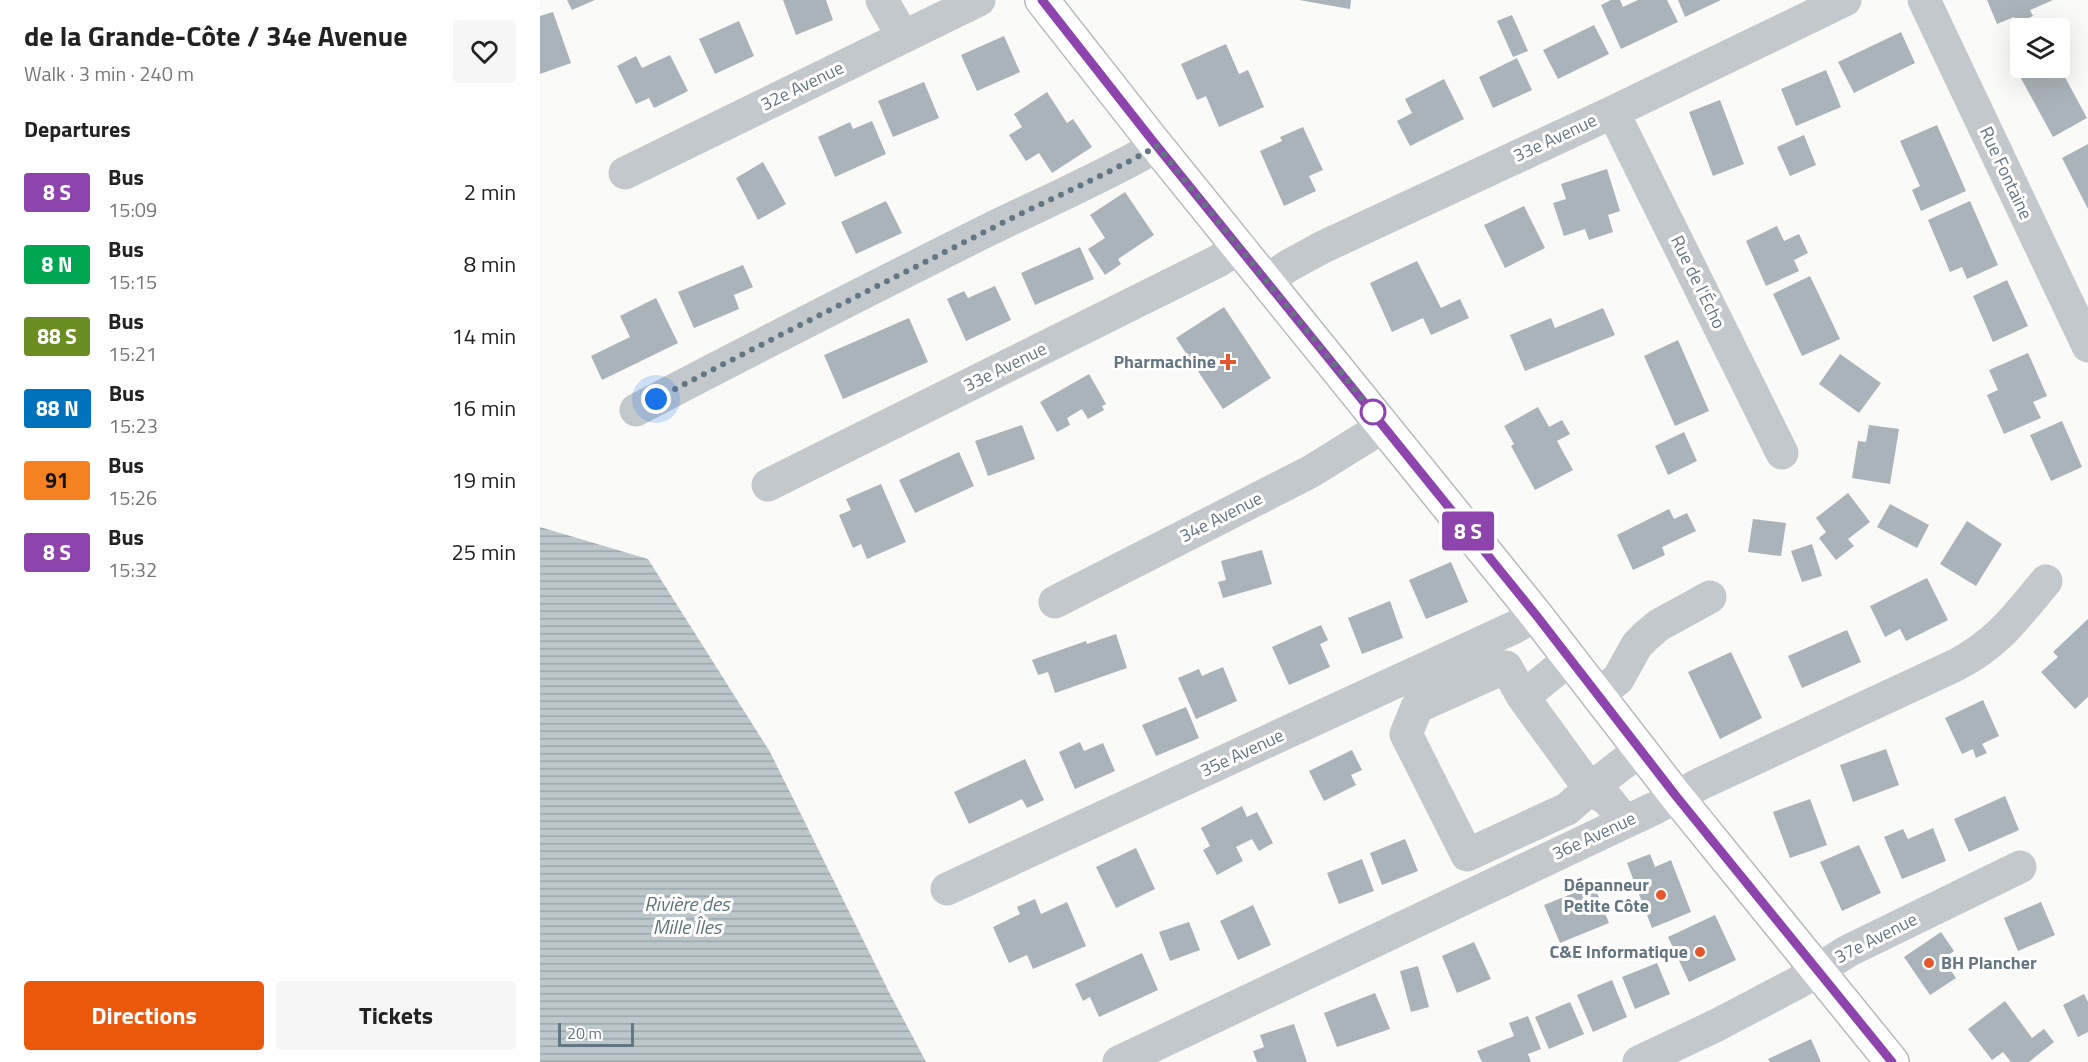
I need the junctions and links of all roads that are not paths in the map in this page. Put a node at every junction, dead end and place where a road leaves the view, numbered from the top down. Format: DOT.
graph roads {
  1 [pos="882,0"];
  2 [pos="979,0"];
  3 [pos="1042,0"];
  4 [pos="1845,0"];
  5 [pos="1924,0"];
  6 [pos="917,20"];
  7 [pos="1613,112"];
  8 [pos="1157,146"];
  9 [pos="624,173"];
  10 [pos="1240,247"];
  11 [pos="1268,280"];
  12 [pos="2088,346"];
  13 [pos="636,410"];
  14 [pos="1384,426"];
  15 [pos="1782,453"];
  16 [pos="768,485"];
  17 [pos="2046,581"];
  18 [pos="1710,597"];
  19 [pos="1055,602"];
  20 [pos="1536,615"];
  21 [pos="1499,652"];
  22 [pos="1570,659"];
  23 [pos="1410,693"];
  24 [pos="1598,695"];
  25 [pos="1523,697"];
  26 [pos="1641,750"];
  27 [pos="1590,789"];
  28 [pos="1676,796"];
  29 [pos="1625,822"];
  30 [pos="1523,830"];
  31 [pos="1538,863"];
  32 [pos="2020,867"];
  33 [pos="947,889"];
  34 [pos="1817,969"];
  35 [pos="1119,1062"];
  36 [pos="1639,1062"];
  37 [pos="1892,1062"];
  1 -- 6 [label="street"];
  2 -- 6 [label="street, 32e Avenue"];
  3 -- 8 [label="main road"];
  4 -- 7 [label="street, 33e Avenue"];
  5 -- 12 [label="street, Rue Fontaine"];
  6 -- 9 [label="street, 32e Avenue"];
  7 -- 11 [label="street, 33e Avenue"];
  7 -- 15 [label="street, Rue de l'Écho"];
  8 -- 10 [label="main road"];
  8 -- 13 [label="street"];
  10 -- 11 [label="main road"];
  10 -- 16 [label="street, 33e Avenue"];
  11 -- 14 [label="main road"];
  14 -- 19 [label="street, 34e Avenue"];
  14 -- 20 [label="main road"];
  17 -- 28 [label="street, 36e Avenue"];
  18 -- 24 [label="street"];
  20 -- 21 [label="street, 35e Avenue"];
  20 -- 22 [label="main road"];
  21 -- 23 [label="street, 35e Avenue"];
  21 -- 25 [label="street"];
  22 -- 24 [label="main road"];
  22 -- 25 [label="street"];
  23 -- 30 [label="street"];
  23 -- 33 [label="street, 35e Avenue"];
  24 -- 26 [label="main road"];
  25 -- 27 [label="street"];
  26 -- 27 [label="street"];
  26 -- 28 [label="main road"];
  27 -- 29 [label="street"];
  27 -- 30 [label="street"];
  28 -- 29 [label="street, 36e Avenue"];
  28 -- 34 [label="main road"];
  29 -- 31 [label="street, 36e Avenue"];
  30 -- 31 [label="street"];
  31 -- 35 [label="street, 36e Avenue"];
  32 -- 34 [label="street, 37e Avenue"];
  34 -- 36 [label="street, 37e Avenue"];
  34 -- 37 [label="main road"];
}
